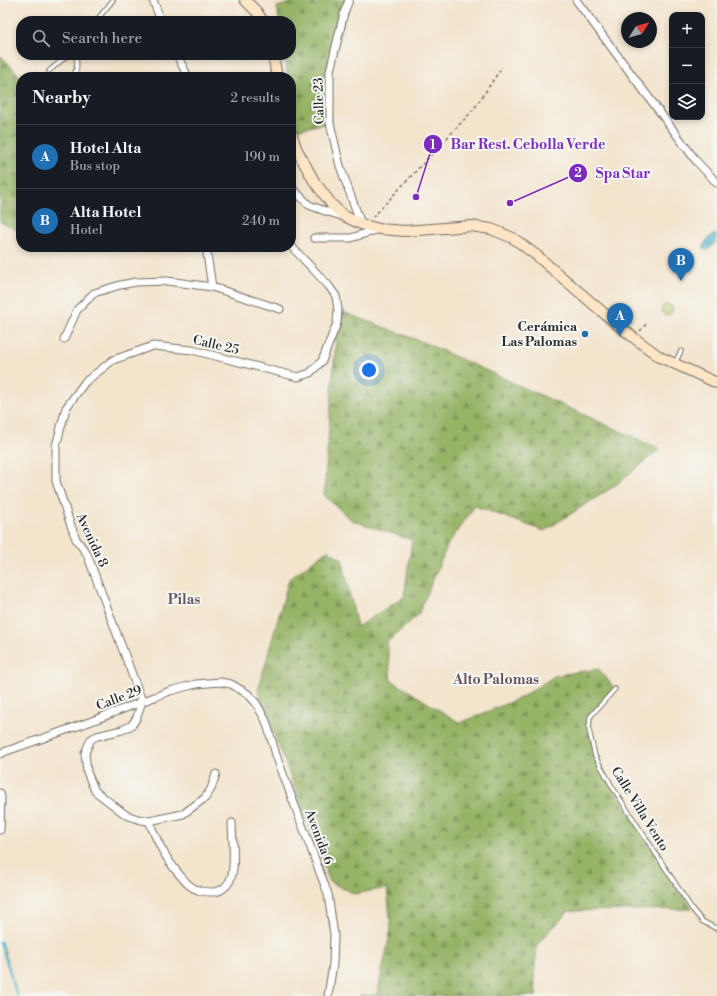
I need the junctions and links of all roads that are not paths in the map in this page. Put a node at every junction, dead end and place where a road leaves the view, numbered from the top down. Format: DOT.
graph roads {
  1 [pos="113,0"];
  2 [pos="153,0"];
  3 [pos="245,0"];
  4 [pos="349,0"];
  5 [pos="576,0"];
  6 [pos="100,16"];
  7 [pos="159,16"];
  8 [pos="259,16"];
  9 [pos="62,60"];
  10 [pos="77,60"];
  11 [pos="180,60"];
  12 [pos="274,60"];
  13 [pos="49,71"];
  14 [pos="75,72"];
  15 [pos="186,72"];
  16 [pos="276,72"];
  17 [pos="296,147"];
  18 [pos="717,182"];
  19 [pos="296,192"];
  20 [pos="344,216"];
  21 [pos="363,224"];
  22 [pos="379,229"];
  23 [pos="314,238"];
  24 [pos="296,251"];
  25 [pos="207,252"];
  26 [pos="212,287"];
  27 [pos="280,309"];
  28 [pos="64,339"];
  29 [pos="681,352"];
  30 [pos="674,363"];
  31 [pos="717,383"];
  32 [pos="66,408"];
  33 [pos="615,689"];
  34 [pos="248,694"];
  35 [pos="142,701"];
  36 [pos="0,754"];
  37 [pos="216,774"];
  38 [pos="0,793"];
  39 [pos="149,821"];
  40 [pos="232,823"];
  41 [pos="0,830"];
  42 [pos="717,929"];
  43 [pos="328,996"];
  1 -- 6 [label="lane"];
  2 -- 7 [label="street"];
  3 -- 8 [label="main road"];
  4 -- 21 [label="street, Calle 23"];
  5 -- 18 [label="street"];
  9 -- 13 [label="lane"];
  10 -- 14 [label="lane"];
  11 -- 15 [label="street"];
  12 -- 16 [label="main road"];
  17 -- 20 [label="main road"];
  19 -- 20 [label="street"];
  20 -- 21 [label="main road"];
  21 -- 22 [label="main road"];
  22 -- 23 [label="street"];
  22 -- 30 [label="main road"];
  24 -- 32 [label="street, Calle 25"];
  25 -- 26 [label="street"];
  26 -- 27 [label="street"];
  26 -- 28 [label="street"];
  29 -- 30 [label="lane"];
  30 -- 31 [label="main road"];
  32 -- 35 [label="street, Avenida 8"];
  33 -- 42 [label="lane, Calle Villa Vento"];
  34 -- 35 [label="street, Calle 29"];
  34 -- 43 [label="street, Avenida 6"];
  35 -- 36 [label="street, Calle 29"];
  35 -- 39 [label="street"];
  37 -- 39 [label="street"];
  38 -- 41 [label="street"];
  39 -- 40 [label="street"];
}
